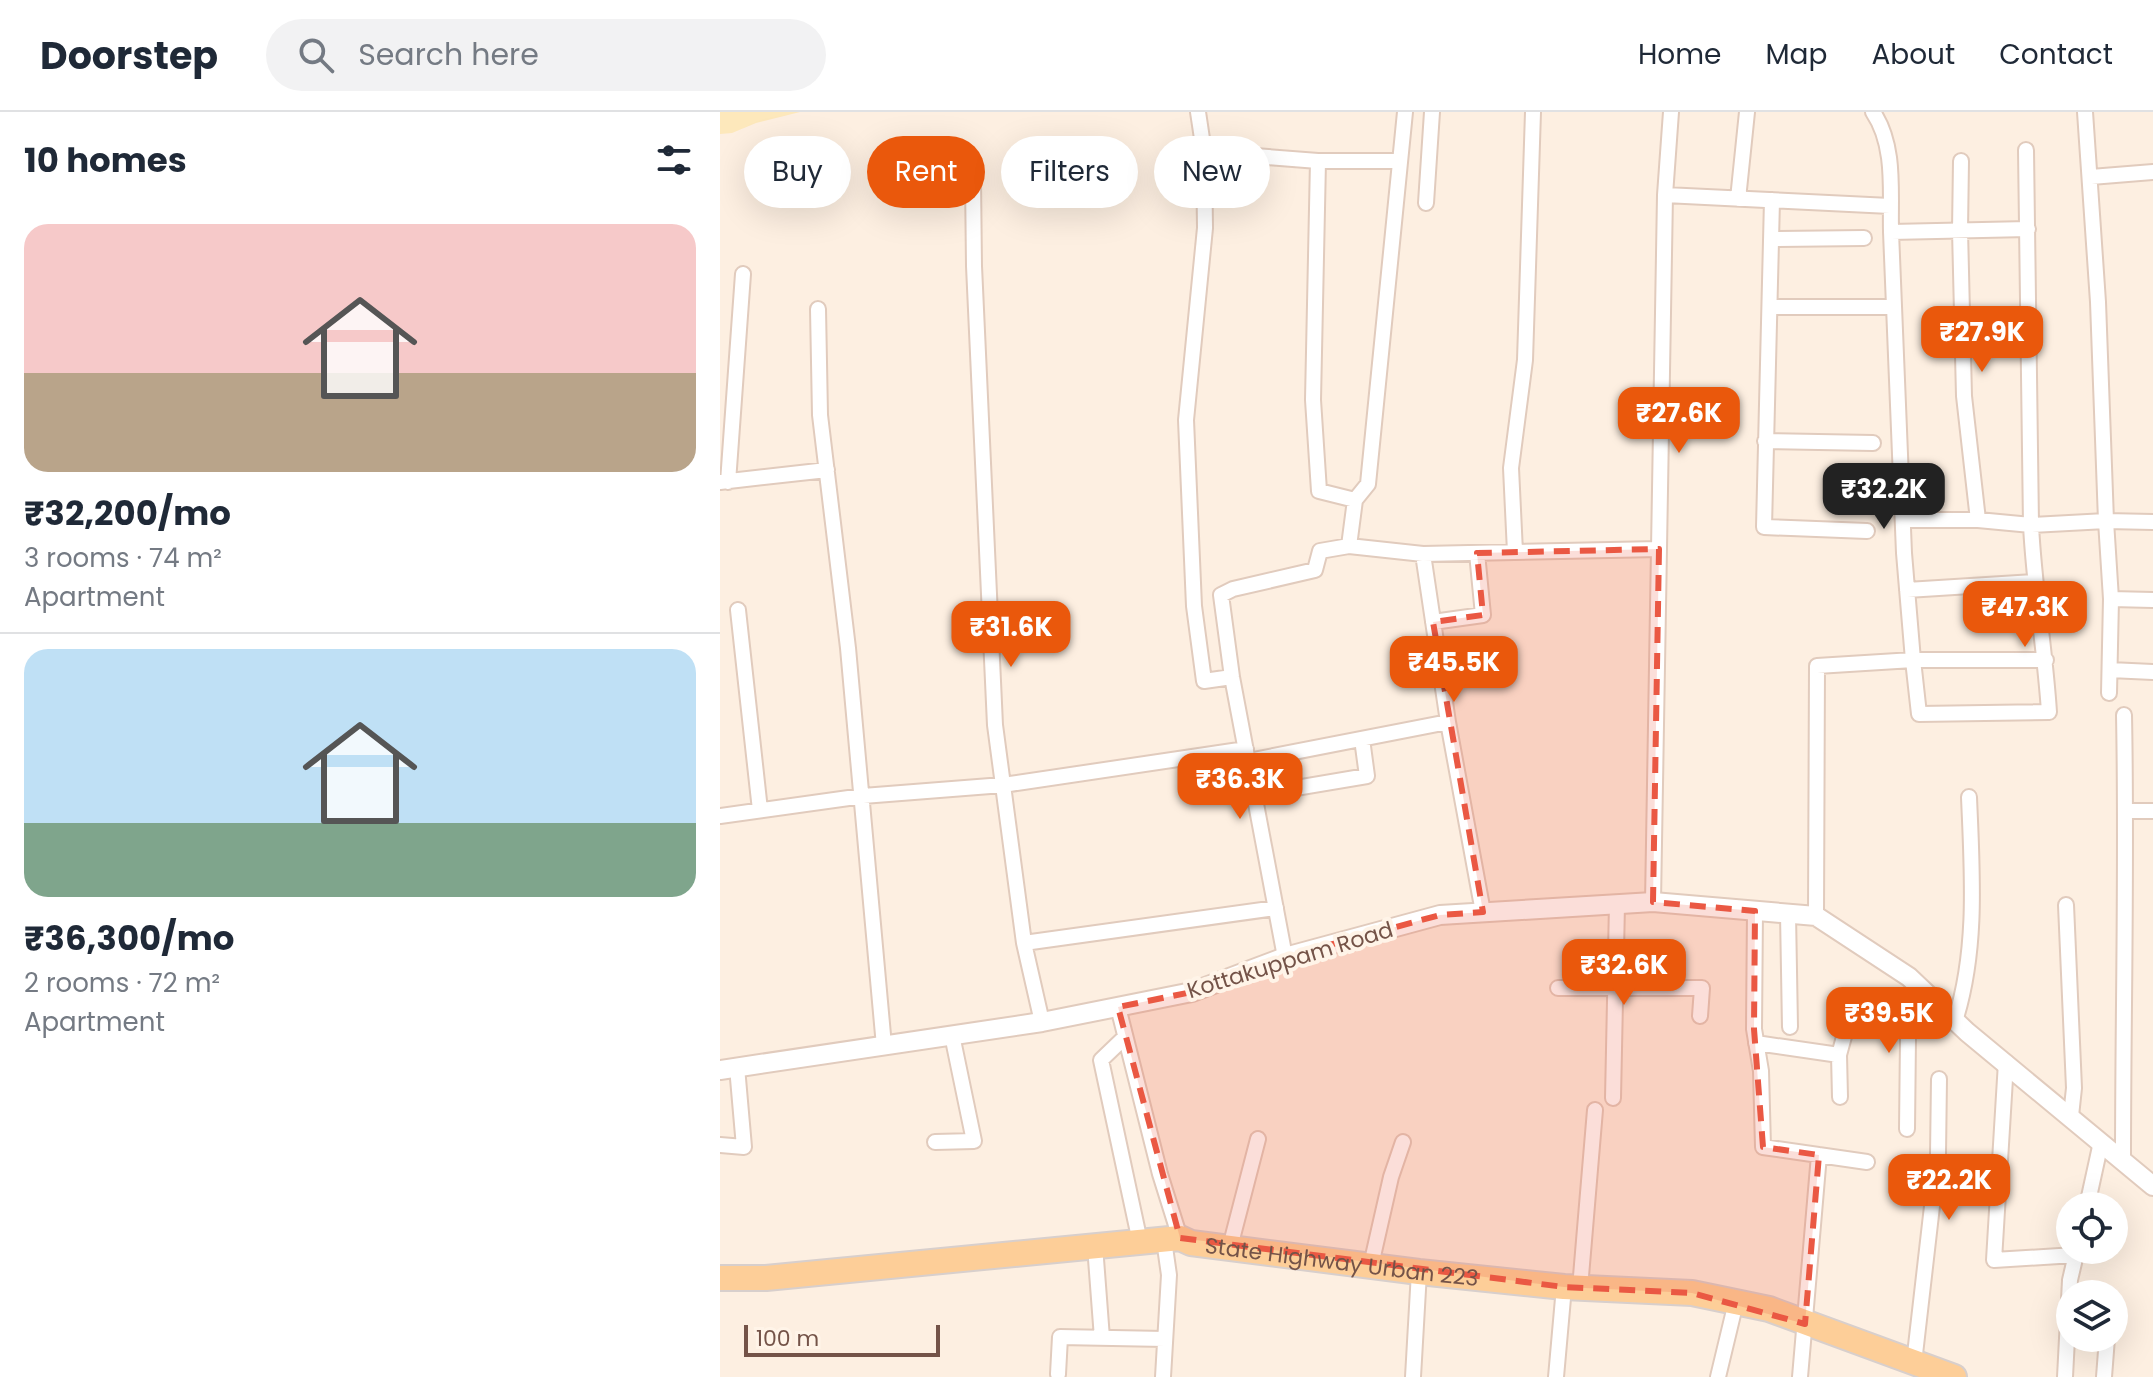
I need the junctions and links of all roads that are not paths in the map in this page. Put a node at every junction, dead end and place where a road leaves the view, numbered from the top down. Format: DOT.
graph roads {
  1 [pos="1198,112"];
  2 [pos="1405,112"];
  3 [pos="1432,112"];
  4 [pos="1533,112"];
  5 [pos="1671,112"];
  6 [pos="1747,112"];
  7 [pos="1873,112"];
  8 [pos="2085,112"];
  9 [pos="1202,136"];
  10 [pos="2026,150"];
  11 [pos="1270,157"];
  12 [pos="1318,161"];
  13 [pos="1400,161"];
  14 [pos="1961,161"];
  15 [pos="2153,172"];
  16 [pos="2091,177"];
  17 [pos="1665,195"];
  18 [pos="1738,199"];
  19 [pos="1772,200"];
  20 [pos="1426,203"];
  21 [pos="1890,206"];
  22 [pos="973,208"];
  23 [pos="1205,208"];
  24 [pos="2028,229"];
  25 [pos="1960,230"];
  26 [pos="1891,232"];
  27 [pos="1864,238"];
  28 [pos="1771,239"];
  29 [pos="743,274"];
  30 [pos="1771,307"];
  31 [pos="1894,307"];
  32 [pos="818,309"];
  33 [pos="1765,441"];
  34 [pos="1873,443"];
  35 [pos="827,470"];
  36 [pos="724,482"];
  37 [pos="1355,500"];
  38 [pos="1903,520"];
  39 [pos="1978,520"];
  40 [pos="2106,521"];
  41 [pos="2153,522"];
  42 [pos="2031,525"];
  43 [pos="1867,531"];
  44 [pos="1349,546"];
  45 [pos="1659,549"];
  46 [pos="1515,552"];
  47 [pos="1477,553"];
  48 [pos="1423,554"];
  49 [pos="2034,582"];
  50 [pos="1907,590"];
  51 [pos="2111,599"];
  52 [pos="2153,600"];
  53 [pos="738,610"];
  54 [pos="1433,622"];
  55 [pos="1913,660"];
  56 [pos="2046,660"];
  57 [pos="2110,670"];
  58 [pos="2153,672"];
  59 [pos="1232,677"];
  60 [pos="2109,693"];
  61 [pos="2124,715"];
  62 [pos="1448,722"];
  63 [pos="1362,739"];
  64 [pos="1247,755"];
  65 [pos="1003,785"];
  66 [pos="1254,795"];
  67 [pos="863,796"];
  68 [pos="1969,797"];
  69 [pos="760,810"];
  70 [pos="2126,811"];
  71 [pos="2153,811"];
  72 [pos="720,816"];
  73 [pos="1653,902"];
  74 [pos="1617,904"];
  75 [pos="2066,905"];
  76 [pos="1276,908"];
  77 [pos="1755,911"];
  78 [pos="1483,912"];
  79 [pos="1788,914"];
  80 [pos="1816,916"];
  81 [pos="1024,943"];
  82 [pos="1285,957"];
  83 [pos="1558,988"];
  84 [pos="1615,988"];
  85 [pos="1921,988"];
  86 [pos="1118,1007"];
  87 [pos="1700,1016"];
  88 [pos="1955,1021"];
  89 [pos="1042,1022"];
  90 [pos="1790,1027"];
  91 [pos="1845,1033"];
  92 [pos="952,1035"];
  93 [pos="1125,1037"];
  94 [pos="1756,1043"];
  95 [pos="884,1046"];
  96 [pos="1839,1055"];
  97 [pos="2006,1062"];
  98 [pos="728,1068"];
  99 [pos="1939,1079"];
  100 [pos="1840,1097"];
  101 [pos="1613,1098"];
  102 [pos="1595,1110"];
  103 [pos="2071,1116"];
  104 [pos="1907,1129"];
  105 [pos="1258,1139"];
  106 [pos="935,1142"];
  107 [pos="1403,1142"];
  108 [pos="2101,1142"];
  109 [pos="720,1145"];
  110 [pos="1819,1155"];
  111 [pos="2123,1161"];
  112 [pos="1867,1162"];
  113 [pos="2153,1186"];
  114 [pos="2090,1192"];
  115 [pos="1172,1239"];
  116 [pos="1140,1242"];
  117 [pos="1095,1246"];
  118 [pos="1230,1247"];
  119 [pos="2056,1255"];
  120 [pos="2074,1264"];
  121 [pos="1371,1265"];
  122 [pos="1419,1272"];
  123 [pos="720,1278"];
  124 [pos="1572,1288"];
  125 [pos="1736,1302"];
  126 [pos="1805,1324"];
  127 [pos="1102,1338"];
  128 [pos="1165,1339"];
  129 [pos="2106,1352"];
  130 [pos="1914,1363"];
  131 [pos="1058,1374"];
  132 [pos="1163,1377"];
  133 [pos="1413,1377"];
  134 [pos="1556,1377"];
  135 [pos="1718,1377"];
  136 [pos="1800,1377"];
  137 [pos="1954,1377"];
  138 [pos="2065,1377"];
  139 [pos="2104,1377"];
  1 -- 9 [label="street"];
  2 -- 13 [label="street"];
  3 -- 20 [label="street"];
  4 -- 46 [label="street"];
  5 -- 17 [label="street"];
  6 -- 18 [label="street"];
  7 -- 21 [label="street"];
  8 -- 16 [label="street"];
  10 -- 24 [label="street"];
  11 -- 12 [label="street"];
  12 -- 13 [label="street"];
  12 -- 37 [label="street"];
  13 -- 37 [label="street"];
  14 -- 25 [label="street"];
  15 -- 16 [label="street"];
  16 -- 40 [label="street"];
  17 -- 18 [label="street"];
  17 -- 45 [label="street"];
  18 -- 19 [label="street"];
  19 -- 21 [label="street"];
  19 -- 28 [label="street"];
  21 -- 26 [label="street"];
  22 -- 65 [label="street"];
  23 -- 59 [label="street"];
  24 -- 25 [label="street"];
  24 -- 42 [label="street"];
  25 -- 26 [label="street"];
  25 -- 39 [label="street"];
  26 -- 31 [label="street"];
  27 -- 28 [label="street"];
  28 -- 30 [label="street"];
  29 -- 36 [label="street"];
  30 -- 31 [label="street"];
  30 -- 33 [label="street"];
  31 -- 38 [label="street"];
  32 -- 35 [label="street"];
  33 -- 34 [label="street"];
  33 -- 43 [label="street"];
  35 -- 36 [label="street"];
  35 -- 67 [label="street"];
  37 -- 44 [label="street"];
  38 -- 39 [label="street"];
  38 -- 50 [label="street"];
  39 -- 42 [label="street"];
  40 -- 41 [label="street"];
  40 -- 42 [label="street"];
  40 -- 51 [label="street"];
  42 -- 49 [label="street"];
  44 -- 48 [label="street"];
  44 -- 59 [label="street"];
  45 -- 46 [label="street"];
  45 -- 73 [label="street"];
  46 -- 47 [label="street"];
  47 -- 48 [label="street"];
  47 -- 54 [label="street"];
  48 -- 54 [label="street"];
  49 -- 50 [label="street"];
  49 -- 56 [label="street"];
  50 -- 55 [label="street"];
  51 -- 52 [label="street"];
  51 -- 57 [label="street"];
  53 -- 69 [label="street"];
  54 -- 62 [label="street"];
  55 -- 56 [label="street"];
  55 -- 56 [label="street"];
  55 -- 80 [label="street"];
  57 -- 58 [label="street"];
  57 -- 60 [label="street"];
  59 -- 64 [label="street"];
  61 -- 70 [label="street"];
  62 -- 63 [label="street"];
  62 -- 78 [label="street"];
  63 -- 64 [label="street"];
  63 -- 66 [label="street"];
  64 -- 65 [label="street"];
  64 -- 66 [label="street"];
  65 -- 67 [label="street"];
  65 -- 81 [label="street"];
  66 -- 76 [label="street"];
  67 -- 69 [label="street"];
  67 -- 95 [label="street"];
  68 -- 88 [label="street"];
  69 -- 72 [label="street"];
  70 -- 71 [label="street"];
  70 -- 111 [label="street"];
  73 -- 74 [label="street, Kottakuppam Road"];
  73 -- 77 [label="street, Kottakuppam Road"];
  74 -- 78 [label="street, Kottakuppam Road"];
  74 -- 84 [label="street"];
  75 -- 103 [label="street"];
  76 -- 81 [label="street"];
  76 -- 82 [label="street"];
  77 -- 79 [label="street, Kottakuppam Road"];
  77 -- 94 [label="street"];
  78 -- 82 [label="street, Kottakuppam Road"];
  79 -- 80 [label="street, Kottakuppam Road"];
  79 -- 90 [label="street"];
  80 -- 85 [label="street, Kottakuppam Road"];
  81 -- 89 [label="street"];
  82 -- 86 [label="street, Kottakuppam Road"];
  83 -- 84 [label="street"];
  84 -- 87 [label="street"];
  84 -- 101 [label="street"];
  85 -- 88 [label="street, Kottakuppam Road"];
  85 -- 104 [label="street"];
  86 -- 89 [label="street, Kottakuppam Road"];
  86 -- 93 [label="street"];
  88 -- 97 [label="street, Kottakuppam Road"];
  89 -- 92 [label="street, Kottakuppam Road"];
  91 -- 96 [label="street"];
  92 -- 95 [label="street, Kottakuppam Road"];
  92 -- 106 [label="street"];
  93 -- 115 [label="street"];
  93 -- 116 [label="street"];
  94 -- 96 [label="street"];
  94 -- 110 [label="street"];
  95 -- 98 [label="street, Kottakuppam Road"];
  96 -- 100 [label="street"];
  97 -- 103 [label="street, Kottakuppam Road"];
  97 -- 119 [label="street"];
  98 -- 109 [label="street"];
  99 -- 130 [label="street"];
  102 -- 124 [label="street"];
  103 -- 108 [label="street, Kottakuppam Road"];
  105 -- 118 [label="street"];
  107 -- 121 [label="street"];
  108 -- 111 [label="street, Kottakuppam Road"];
  108 -- 114 [label="street"];
  110 -- 112 [label="street"];
  110 -- 126 [label="street"];
  111 -- 113 [label="street, Kottakuppam Road"];
  115 -- 116 [label="main road, State Highway Urban 223"];
  115 -- 118 [label="main road, State Highway Urban 223"];
  115 -- 128 [label="street"];
  116 -- 117 [label="main road, State Highway Urban 223"];
  117 -- 123 [label="main road, State Highway Urban 223"];
  117 -- 127 [label="street"];
  118 -- 121 [label="main road, State Highway Urban 223"];
  120 -- 138 [label="street"];
  121 -- 122 [label="main road, State Highway Urban 223"];
  122 -- 124 [label="main road, State Highway Urban 223"];
  122 -- 133 [label="street"];
  124 -- 125 [label="main road, State Highway Urban 223"];
  124 -- 134 [label="street"];
  125 -- 126 [label="main road, State Highway Urban 223"];
  125 -- 135 [label="street"];
  126 -- 130 [label="main road, State Highway Urban 223"];
  126 -- 136 [label="street"];
  127 -- 128 [label="street"];
  127 -- 131 [label="street"];
  128 -- 132 [label="street"];
  129 -- 139 [label="street"];
  130 -- 137 [label="main road, State Highway Urban 223"];
}
